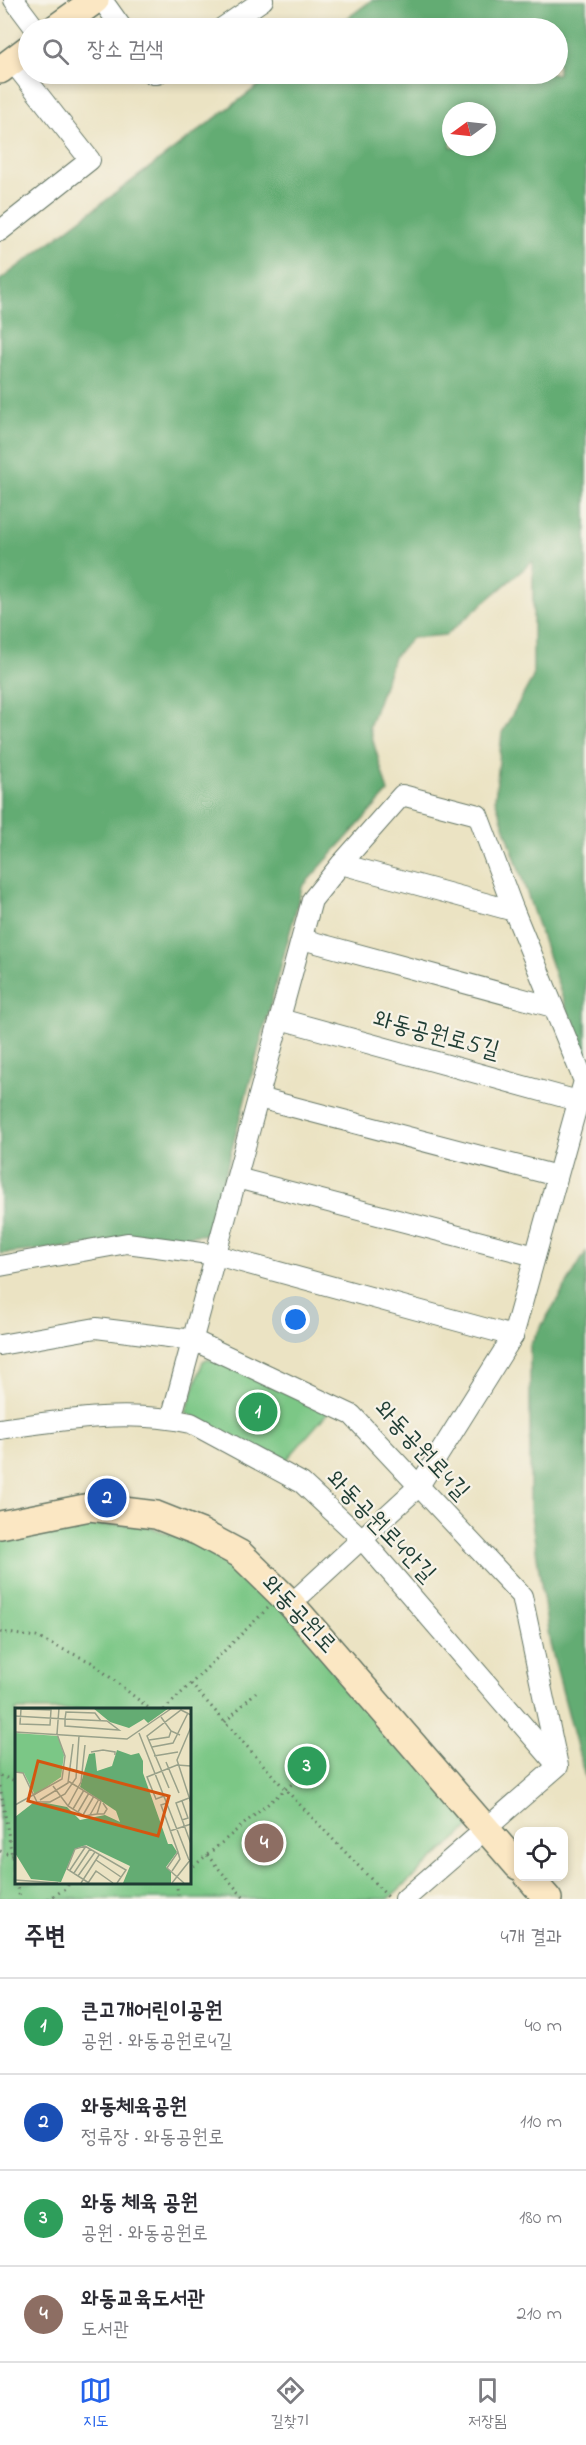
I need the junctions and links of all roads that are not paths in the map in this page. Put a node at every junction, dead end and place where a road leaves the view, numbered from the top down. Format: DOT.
graph roads {
  1 [pos="14,0"];
  2 [pos="95,0"];
  3 [pos="102,0"];
  4 [pos="263,0"];
  5 [pos="28,18"];
  6 [pos="70,18"];
  7 [pos="115,18"];
  8 [pos="237,18"];
  9 [pos="32,84"];
  10 [pos="0,231"];
  11 [pos="341,864"];
  12 [pos="514,910"];
  13 [pos="302,939"];
  14 [pos="554,1006"];
  15 [pos="280,1020"];
  16 [pos="259,1098"];
  17 [pos="578,1101"];
  18 [pos="557,1176"];
  19 [pos="237,1178"];
  20 [pos="216,1255"];
  21 [pos="535,1256"];
  22 [pos="0,1266"];
  23 [pos="513,1336"];
  24 [pos="193,1340"];
  25 [pos="0,1346"];
  26 [pos="171,1419"];
  27 [pos="0,1429"];
  28 [pos="419,1486"];
  29 [pos="0,1525"];
  30 [pos="362,1539"];
  31 [pos="286,1599"];
  32 [pos="558,1766"];
  33 [pos="487,1830"];
  34 [pos="514,1860"];
  35 [pos="532,1881"];
  36 [pos="405,1899"];
  37 [pos="548,1899"];
  1 -- 5 [label="street"];
  2 -- 6 [label="street"];
  3 -- 7 [label="street"];
  4 -- 8 [label="street"];
  9 -- 10 [label="street"];
  11 -- 12 [label="street"];
  11 -- 12 [label="street"];
  11 -- 13 [label="street"];
  12 -- 14 [label="street"];
  13 -- 14 [label="street"];
  13 -- 15 [label="street"];
  14 -- 17 [label="street"];
  15 -- 16 [label="street"];
  15 -- 17 [label="street, 와동공원로5길"];
  16 -- 18 [label="street"];
  16 -- 19 [label="street"];
  17 -- 18 [label="street"];
  18 -- 21 [label="street"];
  19 -- 20 [label="street"];
  19 -- 21 [label="street"];
  20 -- 22 [label="street"];
  20 -- 23 [label="street"];
  20 -- 24 [label="street"];
  21 -- 23 [label="street"];
  23 -- 28 [label="street"];
  24 -- 25 [label="street, 와동공원로4길"];
  24 -- 26 [label="street"];
  24 -- 28 [label="street, 와동공원로4길"];
  26 -- 27 [label="street, 와동공원로4안길"];
  26 -- 30 [label="street, 와동공원로4안길"];
  28 -- 30 [label="street"];
  28 -- 32 [label="street, 와동공원로4길"];
  29 -- 31 [label="street, 와동공원로"];
  30 -- 31 [label="street"];
  30 -- 32 [label="street, 와동공원로4안길"];
  31 -- 33 [label="street, 와동공원로"];
  32 -- 33 [label="street"];
  33 -- 34 [label="street, 와동공원로"];
  33 -- 36 [label="street"];
  35 -- 37 [label="street"];
}
